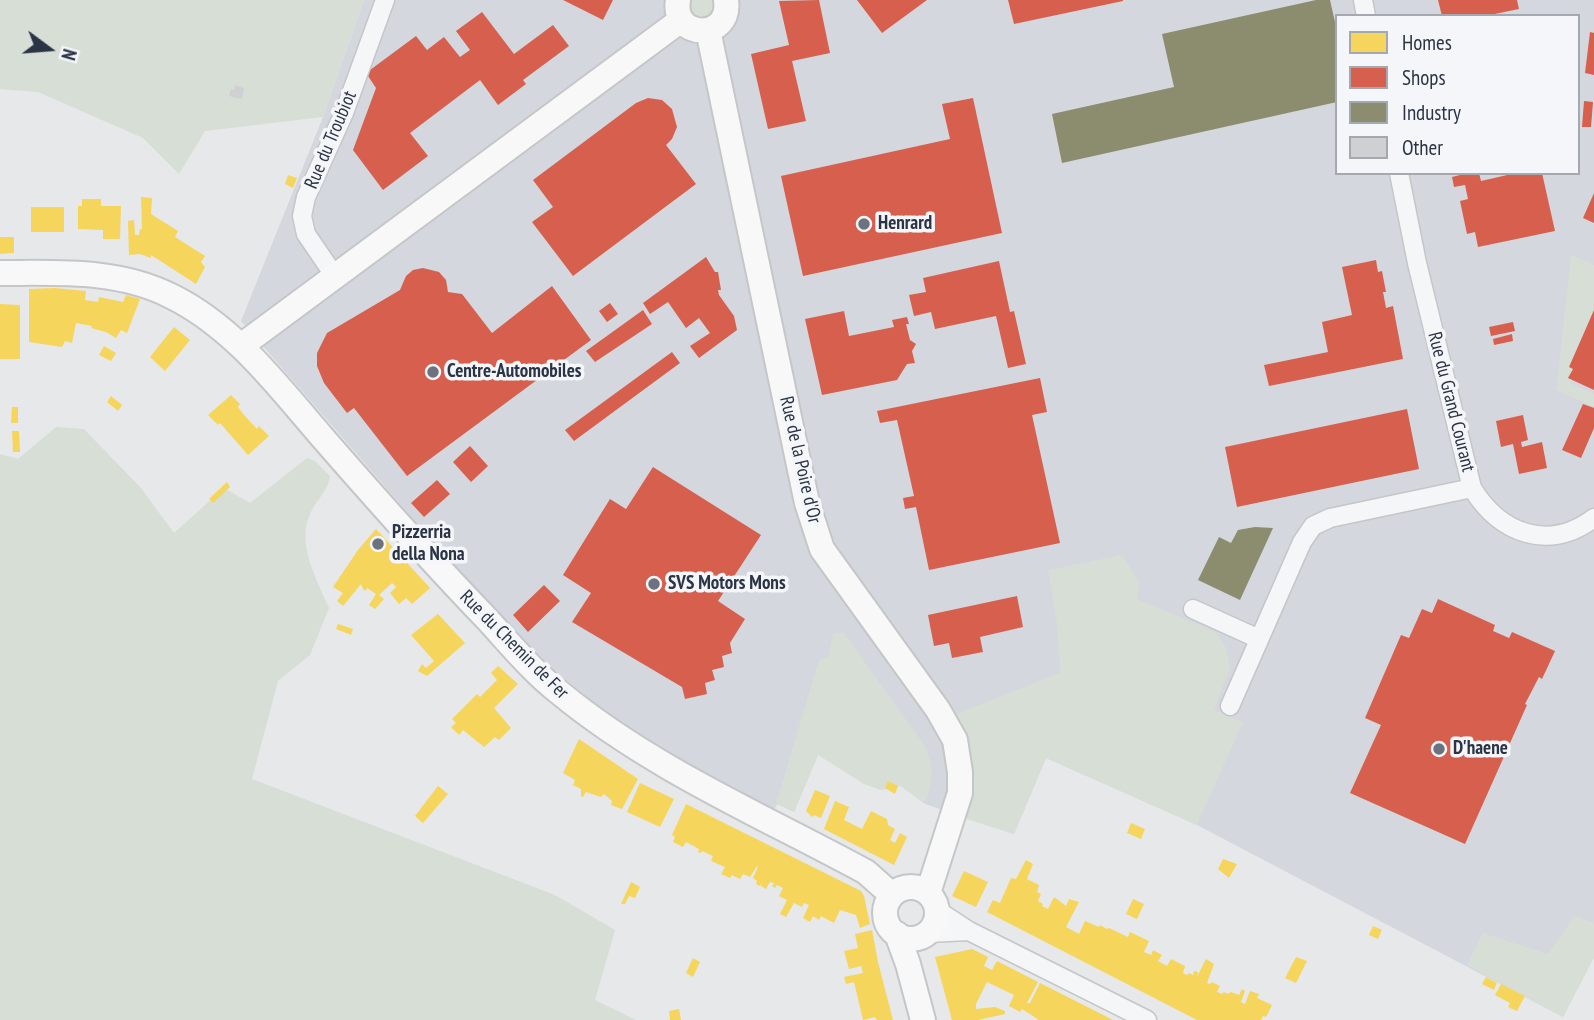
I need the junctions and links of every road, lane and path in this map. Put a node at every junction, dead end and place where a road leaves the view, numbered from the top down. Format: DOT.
graph roads {
  1 [pos="385,0"];
  2 [pos="726,0"];
  3 [pos="679,10"];
  4 [pos="708,30"];
  5 [pos="1399,175"];
  6 [pos="0,273"];
  7 [pos="334,275"];
  8 [pos="241,346"];
  9 [pos="1472,488"];
  10 [pos="1594,518"];
  11 [pos="1193,609"];
  12 [pos="1259,639"];
  13 [pos="1230,706"];
  14 [pos="892,895"];
  15 [pos="927,897"];
  16 [pos="969,930"];
  17 [pos="913,935"];
  18 [pos="923,1020"];
  19 [pos="1147,1020"];
  1 -- 7 [label="street, Rue du Troubiot"];
  2 -- 4 [label="street"];
  3 -- 4 [label="street"];
  3 -- 7 [label="street"];
  4 -- 15 [label="street, Rue de la Poire d'Or"];
  5 -- 9 [label="street, Rue du Grand Courant"];
  6 -- 8 [label="street, Rue du Chemin de Fer"];
  7 -- 8 [label="street"];
  8 -- 14 [label="street, Rue du Chemin de Fer"];
  9 -- 10 [label="street, Rue du Grand Courant"];
  9 -- 12 [label="street"];
  11 -- 12 [label="street"];
  12 -- 13 [label="street"];
  14 -- 15 [label="street"];
  14 -- 17 [label="street"];
  15 -- 16 [label="street"];
  15 -- 17 [label="street"];
  16 -- 17 [label="street"];
  16 -- 19 [label="street"];
  17 -- 18 [label="street"];
}
